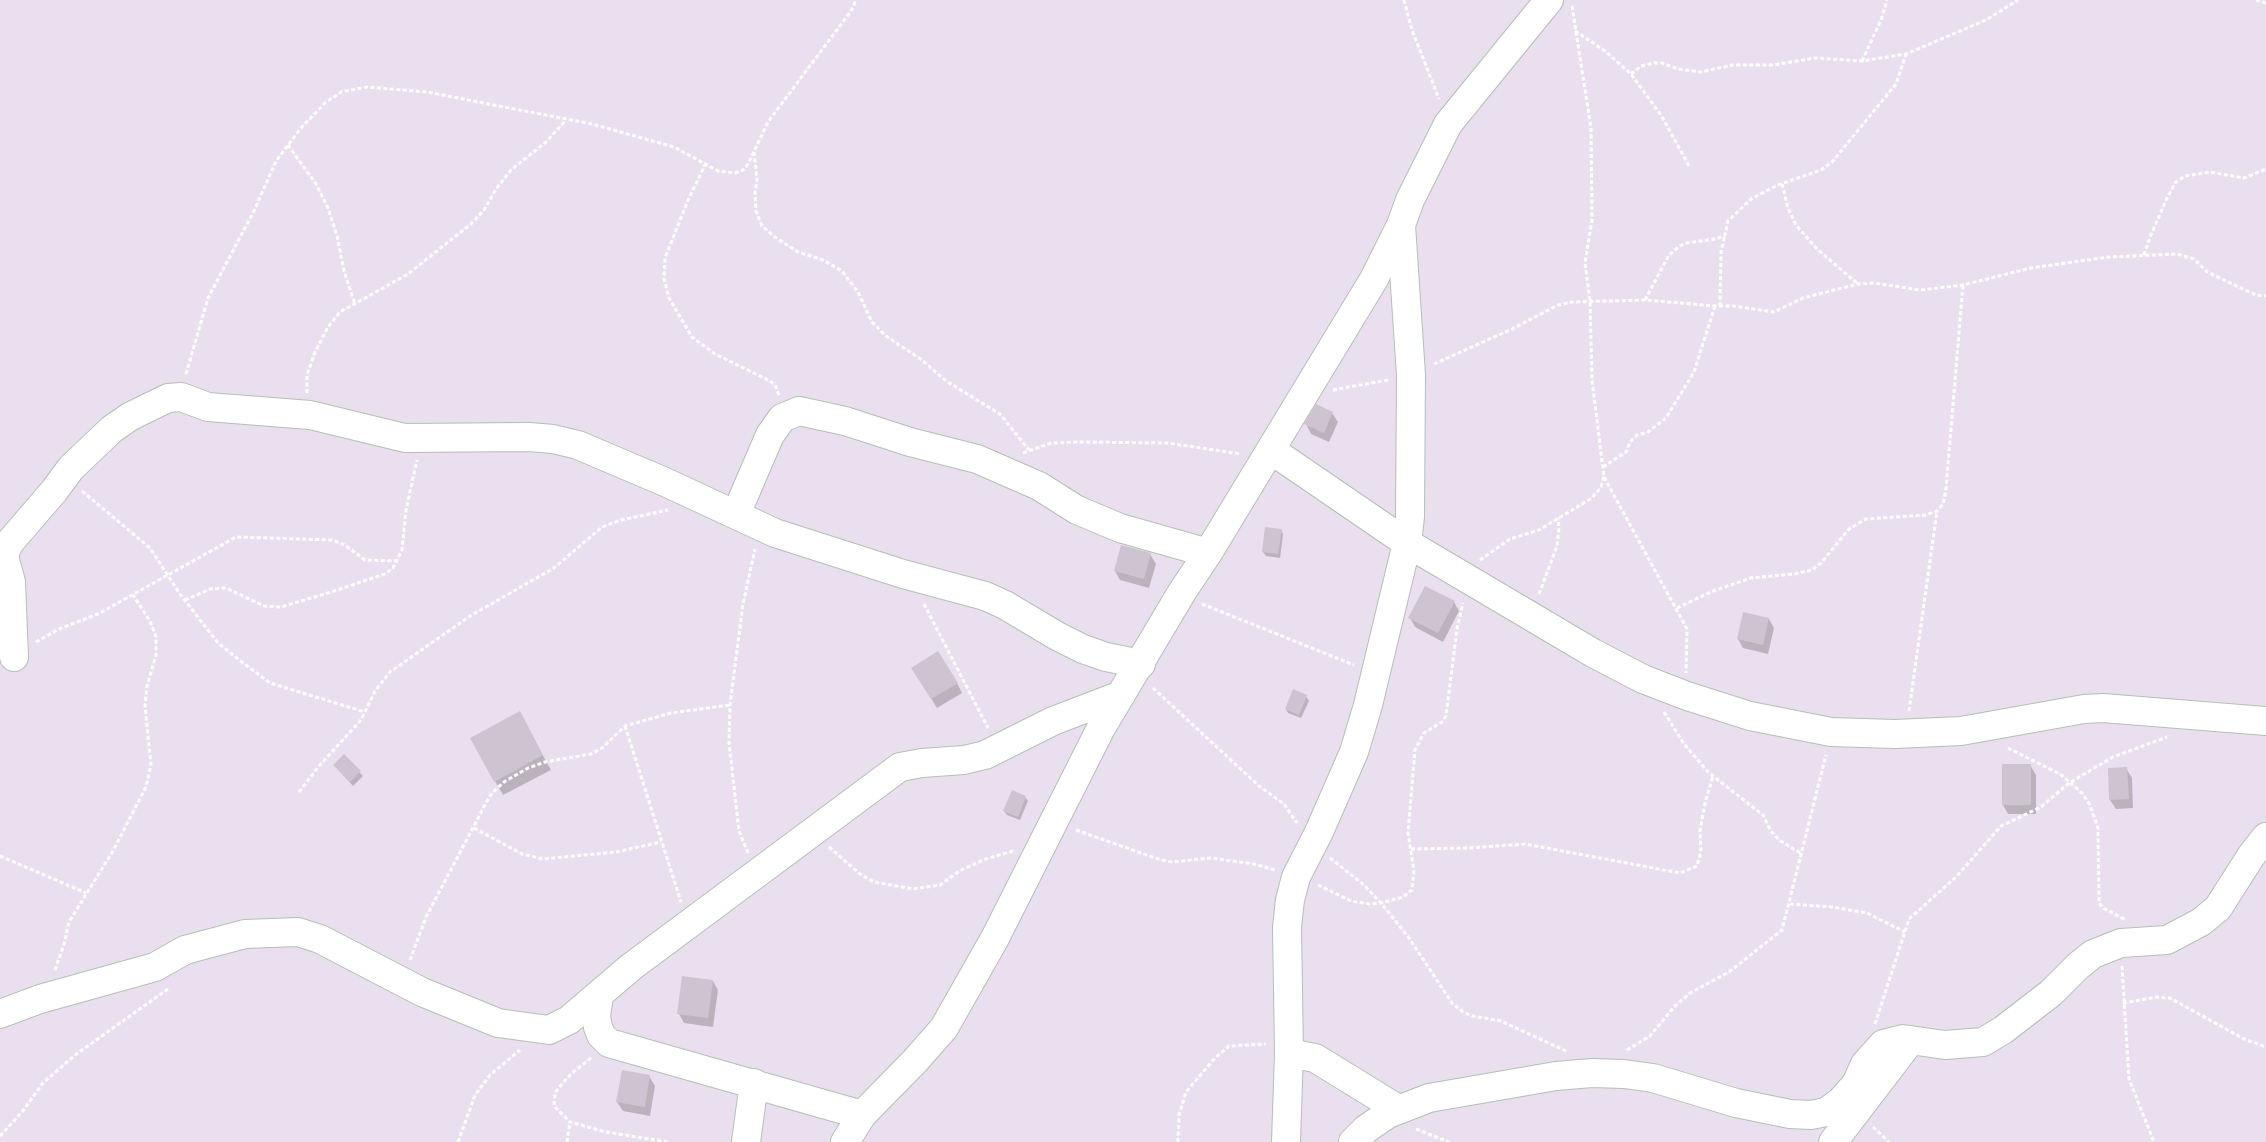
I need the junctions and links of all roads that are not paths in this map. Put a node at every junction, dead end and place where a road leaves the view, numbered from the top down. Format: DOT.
graph roads {
  1 [pos="1549,0"];
  2 [pos="1401,225"];
  3 [pos="1269,454"];
  4 [pos="736,514"];
  5 [pos="1406,544"];
  6 [pos="1208,553"];
  7 [pos="14,657"];
  8 [pos="1139,667"];
  9 [pos="1122,695"];
  10 [pos="2266,721"];
  11 [pos="2266,837"];
  12 [pos="599,996"];
  13 [pos="0,1014"];
  14 [pos="1910,1040"];
  15 [pos="1289,1049"];
  16 [pos="754,1083"];
  17 [pos="1398,1109"];
  18 [pos="862,1115"];
  19 [pos="746,1142"];
  20 [pos="845,1142"];
  21 [pos="1286,1142"];
  22 [pos="1353,1142"];
  23 [pos="1833,1142"];
  1 -- 2 [label="street"];
  2 -- 3 [label="street"];
  2 -- 5 [label="street"];
  3 -- 5 [label="street"];
  3 -- 6 [label="street"];
  4 -- 6 [label="street"];
  4 -- 7 [label="street"];
  4 -- 8 [label="street"];
  5 -- 10 [label="street"];
  5 -- 15 [label="street"];
  6 -- 8 [label="street"];
  8 -- 9 [label="street"];
  9 -- 12 [label="street"];
  9 -- 18 [label="street"];
  11 -- 14 [label="street"];
  12 -- 13 [label="street"];
  12 -- 16 [label="street"];
  14 -- 17 [label="street"];
  14 -- 23 [label="street"];
  15 -- 17 [label="street"];
  15 -- 21 [label="street"];
  16 -- 18 [label="street"];
  16 -- 19 [label="street"];
  17 -- 22 [label="street"];
  18 -- 20 [label="street"];
}
